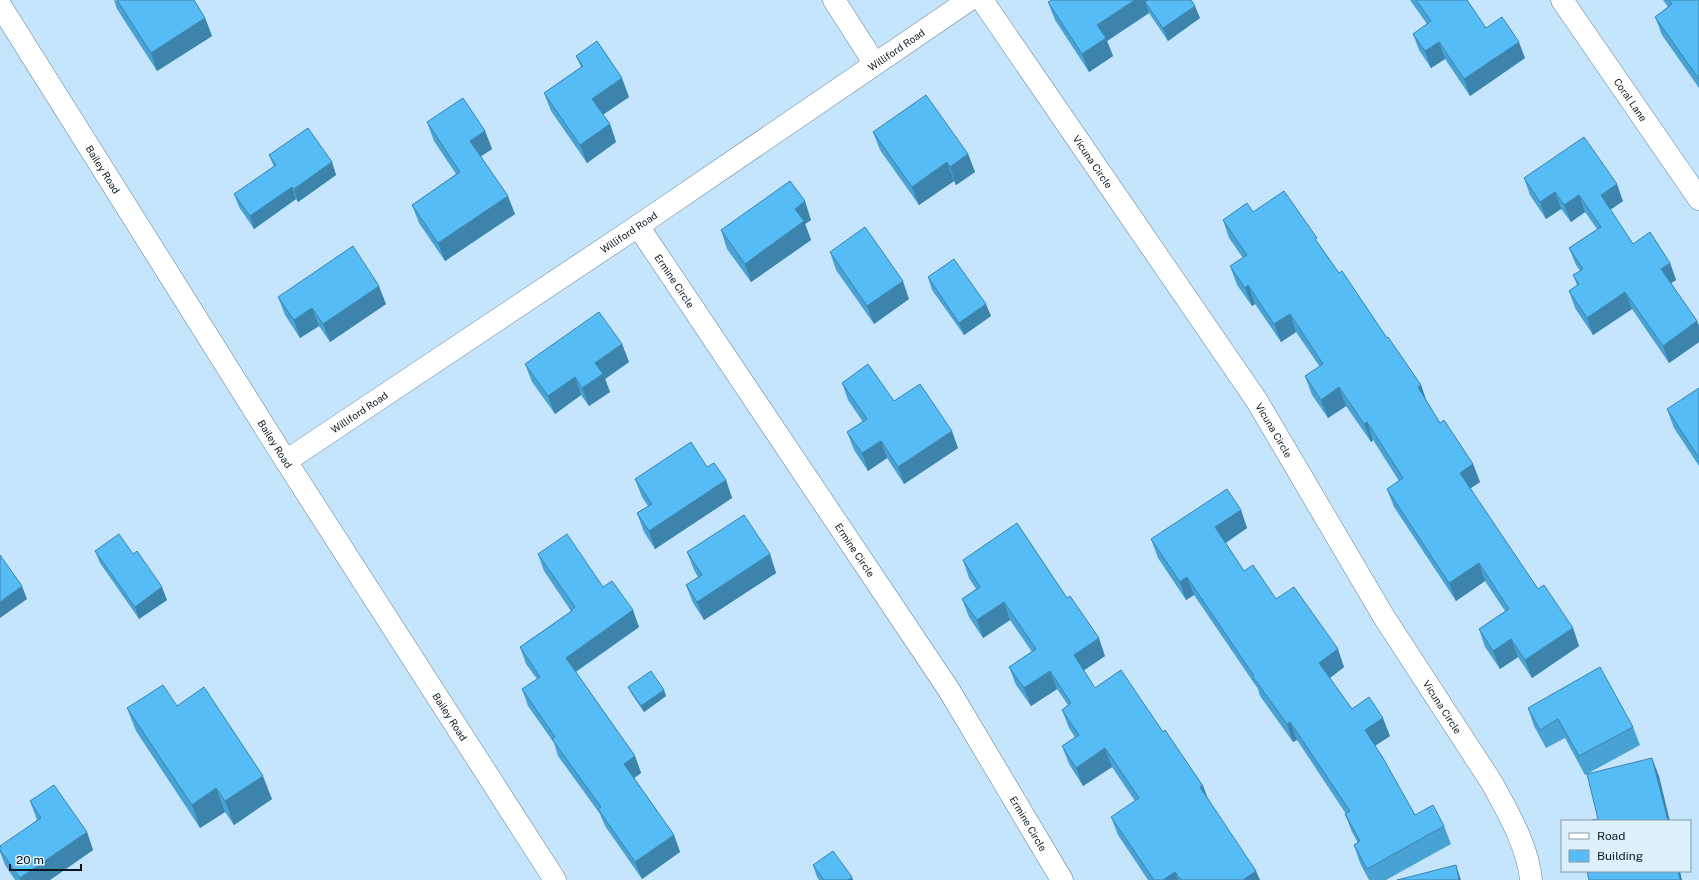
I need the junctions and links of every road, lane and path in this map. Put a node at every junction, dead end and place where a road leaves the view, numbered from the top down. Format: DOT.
graph roads {
  1 [pos="834,0"];
  2 [pos="969,0"];
  3 [pos="982,0"];
  4 [pos="1562,0"];
  5 [pos="0,4"];
  6 [pos="875,64"];
  7 [pos="1699,199"];
  8 [pos="638,226"];
  9 [pos="286,461"];
  10 [pos="554,880"];
  11 [pos="1062,880"];
  12 [pos="1531,880"];
  1 -- 6 [label="street"];
  2 -- 6 [label="street, Williford Road"];
  3 -- 12 [label="street, Vicuna Circle"];
  4 -- 7 [label="street, Coral Lane"];
  5 -- 9 [label="street, Bailey Road"];
  6 -- 8 [label="street, Williford Road"];
  8 -- 9 [label="street, Williford Road"];
  8 -- 11 [label="street, Ermine Circle"];
  9 -- 10 [label="street, Bailey Road"];
}
